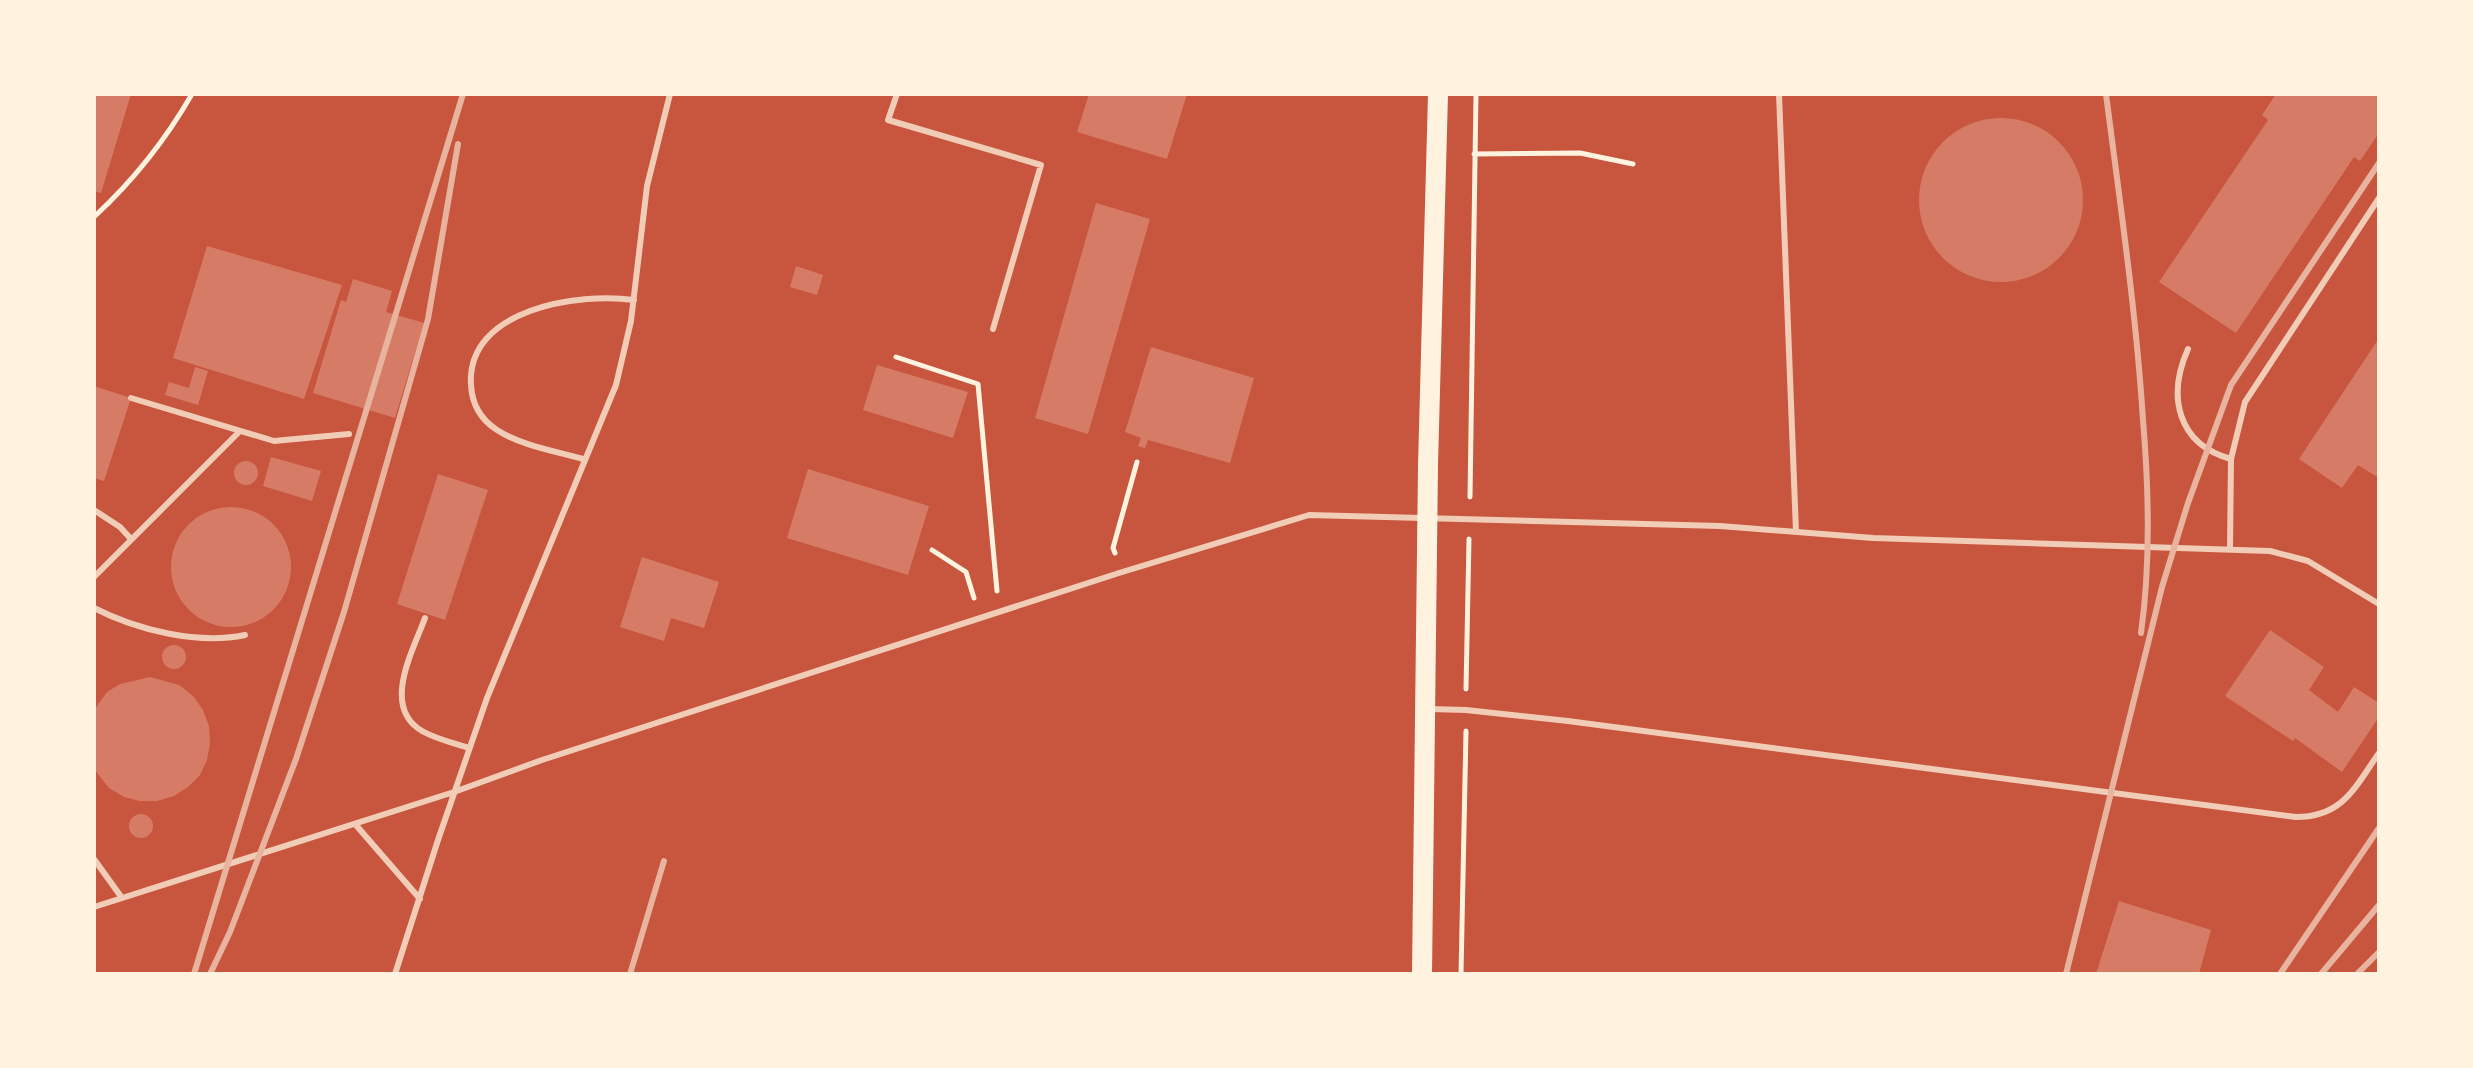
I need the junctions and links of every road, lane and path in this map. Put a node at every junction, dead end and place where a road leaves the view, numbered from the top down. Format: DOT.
graph roads {
  1 [pos="192,94"];
  2 [pos="670,94"];
  3 [pos="897,94"];
  4 [pos="1438,94"];
  5 [pos="1476,94"];
  6 [pos="1779,94"];
  7 [pos="1437,154"];
  8 [pos="1475,154"];
  9 [pos="1633,164"];
  10 [pos="2379,198"];
  11 [pos="94,217"];
  12 [pos="634,300"];
  13 [pos="993,329"];
  14 [pos="2188,349"];
  15 [pos="896,357"];
  16 [pos="131,398"];
  17 [pos="239,432"];
  18 [pos="349,434"];
  19 [pos="583,459"];
  20 [pos="2231,459"];
  21 [pos="1137,462"];
  22 [pos="1471,468"];
  23 [pos="94,510"];
  24 [pos="1796,532"];
  25 [pos="131,539"];
  26 [pos="2230,549"];
  27 [pos="932,550"];
  28 [pos="1119,573"];
  29 [pos="1468,573"];
  30 [pos="94,577"];
  31 [pos="2379,604"];
  32 [pos="94,608"];
  33 [pos="999,612"];
  34 [pos="425,618"];
  35 [pos="980,618"];
  36 [pos="245,635"];
  37 [pos="1425,709"];
  38 [pos="1466,710"];
  39 [pos="469,748"];
  40 [pos="2379,753"];
  41 [pos="454,792"];
  42 [pos="355,824"];
  43 [pos="94,859"];
  44 [pos="122,898"];
  45 [pos="420,899"];
  46 [pos="94,907"];
  47 [pos="395,974"];
  48 [pos="1422,974"];
  49 [pos="1461,974"];
  1 -- 11 [label="path"];
  2 -- 12 [label="lane"];
  3 -- 13 [label="lane"];
  4 -- 7 [label="main road"];
  5 -- 8 [label="path"];
  6 -- 24 [label="lane"];
  7 -- 8 [label="path"];
  7 -- 37 [label="main road"];
  8 -- 9 [label="path"];
  8 -- 22 [label="path"];
  10 -- 20 [label="lane"];
  12 -- 19 [label="lane"];
  12 -- 19 [label="lane"];
  14 -- 20 [label="lane"];
  15 -- 33 [label="path"];
  16 -- 17 [label="lane"];
  17 -- 18 [label="lane"];
  17 -- 25 [label="lane"];
  19 -- 39 [label="lane"];
  20 -- 26 [label="lane"];
  21 -- 28 [label="path"];
  23 -- 25 [label="lane"];
  24 -- 26 [label="lane"];
  24 -- 28 [label="lane"];
  25 -- 30 [label="lane"];
  26 -- 31 [label="lane"];
  27 -- 35 [label="path"];
  28 -- 33 [label="lane"];
  29 -- 38 [label="path"];
  32 -- 36 [label="lane"];
  33 -- 35 [label="lane"];
  34 -- 39 [label="lane"];
  35 -- 41 [label="lane"];
  37 -- 38 [label="lane"];
  37 -- 48 [label="main road"];
  38 -- 40 [label="lane"];
  38 -- 49 [label="path"];
  39 -- 41 [label="lane"];
  41 -- 42 [label="lane"];
  41 -- 45 [label="lane"];
  42 -- 44 [label="lane"];
  42 -- 45 [label="lane"];
  43 -- 44 [label="lane"];
  44 -- 46 [label="lane"];
  45 -- 47 [label="lane"];
}
